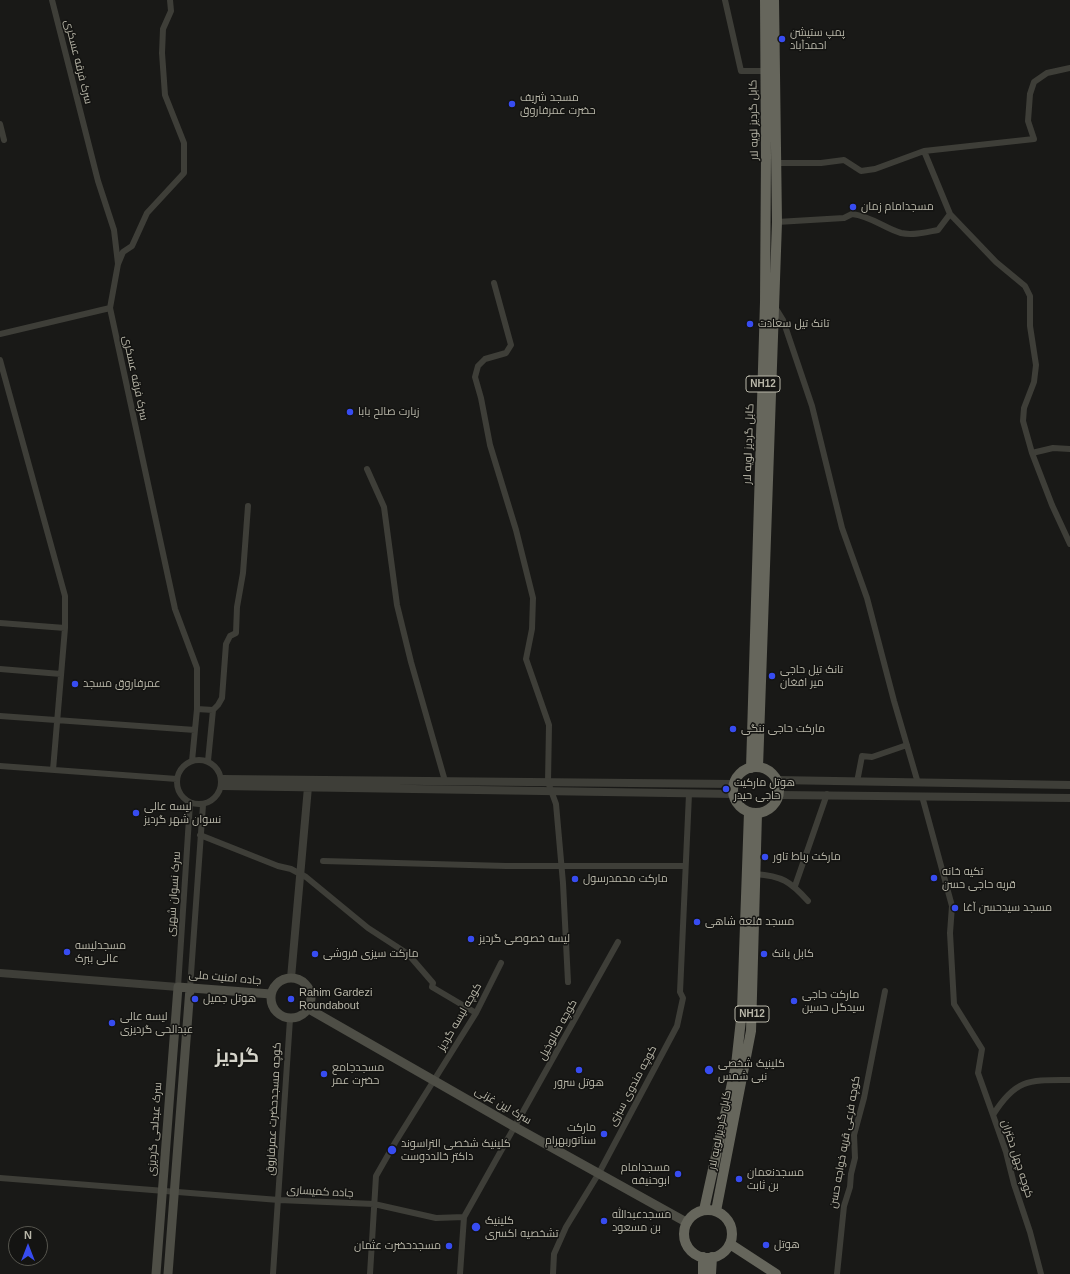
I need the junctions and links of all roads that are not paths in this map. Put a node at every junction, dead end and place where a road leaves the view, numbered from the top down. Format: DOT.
graph roads {
  1 [pos="52,0"];
  2 [pos="170,0"];
  3 [pos="725,0"];
  4 [pos="764,0"];
  5 [pos="774,0"];
  6 [pos="1070,68"];
  7 [pos="765,71"];
  8 [pos="0,124"];
  9 [pos="4,140"];
  10 [pos="924,151"];
  11 [pos="777,163"];
  12 [pos="950,214"];
  13 [pos="778,222"];
  14 [pos="118,264"];
  15 [pos="494,283"];
  16 [pos="774,304"];
  17 [pos="110,308"];
  18 [pos="0,334"];
  19 [pos="0,360"];
  20 [pos="1070,449"];
  21 [pos="1032,453"];
  22 [pos="367,469"];
  23 [pos="248,506"];
  24 [pos="1070,544"];
  25 [pos="0,624"];
  26 [pos="65,628"];
  27 [pos="0,669"];
  28 [pos="60,674"];
  29 [pos="197,709"];
  30 [pos="213,710"];
  31 [pos="0,716"];
  32 [pos="57,720"];
  33 [pos="195,730"];
  34 [pos="907,745"];
  35 [pos="192,761"];
  36 [pos="208,761"];
  37 [pos="0,766"];
  38 [pos="754,768"];
  39 [pos="53,770"];
  40 [pos="177,779"];
  41 [pos="776,780"];
  42 [pos="445,781"];
  43 [pos="548,782"];
  44 [pos="857,782"];
  45 [pos="222,783"];
  46 [pos="918,783"];
  47 [pos="734,784"];
  48 [pos="1070,785"];
  49 [pos="308,787"];
  50 [pos="551,791"];
  51 [pos="689,794"];
  52 [pos="733,794"];
  53 [pos="827,794"];
  54 [pos="779,795"];
  55 [pos="922,796"];
  56 [pos="1070,798"];
  57 [pos="190,803"];
  58 [pos="203,804"];
  59 [pos="753,813"];
  60 [pos="200,835"];
  61 [pos="323,861"];
  62 [pos="562,865"];
  63 [pos="685,866"];
  64 [pos="300,874"];
  65 [pos="755,874"];
  66 [pos="795,886"];
  67 [pos="808,901"];
  68 [pos="618,942"];
  69 [pos="500,963"];
  70 [pos="0,973"];
  71 [pos="291,978"];
  72 [pos="568,982"];
  73 [pos="178,987"];
  74 [pos="190,988"];
  75 [pos="885,991"];
  76 [pos="271,994"];
  77 [pos="308,1009"];
  78 [pos="476,1013"];
  79 [pos="290,1019"];
  80 [pos="434,1080"];
  81 [pos="1070,1080"];
  82 [pos="993,1115"];
  83 [pos="515,1127"];
  84 [pos="599,1173"];
  85 [pos="0,1178"];
  86 [pos="162,1190"];
  87 [pos="174,1191"];
  88 [pos="279,1200"];
  89 [pos="374,1204"];
  90 [pos="704,1210"];
  91 [pos="716,1211"];
  92 [pos="464,1217"];
  93 [pos="686,1222"];
  94 [pos="730,1244"];
  95 [pos="707,1257"];
  96 [pos="156,1274"];
  97 [pos="168,1274"];
  98 [pos="273,1274"];
  99 [pos="370,1274"];
  100 [pos="460,1274"];
  101 [pos="553,1274"];
  102 [pos="703,1274"];
  103 [pos="711,1274"];
  104 [pos="776,1274"];
  105 [pos="837,1274"];
  106 [pos="1041,1274"];
  1 -- 14 [label="street, سرک فرقه عسکری"];
  2 -- 14 [label="street"];
  3 -- 7 [label="street"];
  4 -- 7 [label="highway, کابل گردیز لویه لار / NH12"];
  5 -- 11 [label="highway, کابل گردیز لویه لار / NH12"];
  6 -- 10 [label="street"];
  7 -- 38 [label="highway, کابل گردیز لویه لار / NH12"];
  8 -- 9 [label="street"];
  10 -- 11 [label="street"];
  10 -- 12 [label="street"];
  11 -- 13 [label="highway, کابل گردیز لویه لار / NH12"];
  12 -- 13 [label="street"];
  12 -- 21 [label="street"];
  13 -- 16 [label="highway, کابل گردیز لویه لار / NH12"];
  14 -- 17 [label="street, سرک فرقه عسکری"];
  15 -- 43 [label="street"];
  16 -- 34 [label="street"];
  16 -- 38 [label="highway, کابل گردیز لویه لار / NH12"];
  17 -- 18 [label="street"];
  17 -- 29 [label="street, سرک فرقه عسکری"];
  19 -- 26 [label="street"];
  20 -- 21 [label="street"];
  21 -- 24 [label="street"];
  22 -- 42 [label="street"];
  23 -- 30 [label="street"];
  25 -- 26 [label="street"];
  26 -- 28 [label="street"];
  27 -- 28 [label="street"];
  28 -- 32 [label="street"];
  29 -- 30 [label="street"];
  29 -- 33 [label="street, سرک فرقه عسکری"];
  30 -- 36 [label="street"];
  31 -- 32 [label="street"];
  32 -- 33 [label="street"];
  32 -- 39 [label="street"];
  33 -- 35 [label="street, سرک فرقه عسکری"];
  34 -- 44 [label="street"];
  34 -- 46 [label="street"];
  35 -- 36 [label="street"];
  35 -- 40 [label="street"];
  36 -- 45 [label="street"];
  37 -- 39 [label="street"];
  38 -- 41 [label="highway"];
  38 -- 47 [label="highway"];
  39 -- 40 [label="street"];
  40 -- 57 [label="street"];
  41 -- 44 [label="street"];
  41 -- 54 [label="highway"];
  42 -- 43 [label="street"];
  42 -- 45 [label="street"];
  43 -- 47 [label="street"];
  43 -- 50 [label="street"];
  44 -- 46 [label="street"];
  45 -- 49 [label="street"];
  45 -- 58 [label="street"];
  46 -- 48 [label="street"];
  47 -- 52 [label="highway"];
  49 -- 50 [label="street"];
  49 -- 64 [label="street"];
  50 -- 51 [label="street"];
  50 -- 62 [label="street"];
  51 -- 52 [label="street"];
  51 -- 63 [label="street"];
  52 -- 59 [label="highway"];
  53 -- 54 [label="street"];
  53 -- 55 [label="street"];
  53 -- 66 [label="street"];
  54 -- 59 [label="highway"];
  55 -- 56 [label="street"];
  55 -- 82 [label="street"];
  57 -- 58 [label="street"];
  57 -- 73 [label="street, سرک نسوان شهری"];
  58 -- 60 [label="street, سرک نسوان شهری"];
  59 -- 65 [label="highway, کابل گردیز لویه لار / NH12"];
  59 -- 90 [label="highway, کابل گردیز لویه لار / NH12"];
  60 -- 64 [label="street"];
  60 -- 74 [label="street, سرک نسوان شهری"];
  61 -- 62 [label="street"];
  62 -- 63 [label="street"];
  62 -- 72 [label="street"];
  63 -- 84 [label="street, کوچه مندوی سبزی"];
  64 -- 71 [label="street"];
  64 -- 78 [label="street"];
  65 -- 66 [label="street"];
  65 -- 91 [label="highway, کابل گردیز لویه لار / NH12"];
  66 -- 67 [label="street"];
  68 -- 83 [label="street, کوچه صالوخیل"];
  69 -- 78 [label="street, کوچه لیسه گردیز"];
  70 -- 73 [label="street"];
  71 -- 76 [label="main road"];
  71 -- 77 [label="main road"];
  73 -- 74 [label="main road, جاده امنیت ملی"];
  73 -- 86 [label="main road, سرک عبدلحی گردیزی"];
  74 -- 76 [label="main road, جاده امنیت ملی"];
  74 -- 87 [label="main road"];
  75 -- 105 [label="street, کوچه فرعی قریه خواجه حسن"];
  76 -- 79 [label="main road"];
  77 -- 79 [label="main road"];
  77 -- 80 [label="main road, سرک لین غزنی"];
  78 -- 80 [label="street, کوچه لیسه گردیز"];
  79 -- 88 [label="street, کوچه مسجدحضرت عمرفاروق"];
  80 -- 83 [label="main road, سرک لین غزنی"];
  80 -- 89 [label="street, کوچه لیسه گردیز"];
  81 -- 82 [label="street, کوچه چهل دختران"];
  82 -- 106 [label="street, کوچه چهل دختران"];
  83 -- 84 [label="main road, سرک لین غزنی"];
  83 -- 92 [label="street, کوچه صالوخیل"];
  84 -- 93 [label="main road, سرک لین غزنی"];
  84 -- 101 [label="street, کوچه مندوی سبزی"];
  85 -- 86 [label="street, جاده کمیساری"];
  86 -- 87 [label="street, جاده کمیساری"];
  86 -- 96 [label="main road, سرک عبدلحی گردیزی"];
  87 -- 88 [label="street, جاده کمیساری"];
  87 -- 97 [label="main road"];
  88 -- 89 [label="street, جاده کمیساری"];
  88 -- 98 [label="street, کوچه مسجدحضرت عمرفاروق"];
  89 -- 92 [label="street, جاده کمیساری"];
  89 -- 99 [label="street, کوچه لیسه گردیز"];
  90 -- 91 [label="highway"];
  90 -- 93 [label="highway"];
  91 -- 94 [label="highway"];
  92 -- 100 [label="street"];
  93 -- 95 [label="highway"];
  94 -- 95 [label="highway"];
  94 -- 104 [label="highway"];
  95 -- 102 [label="highway"];
  95 -- 103 [label="highway"];
}
